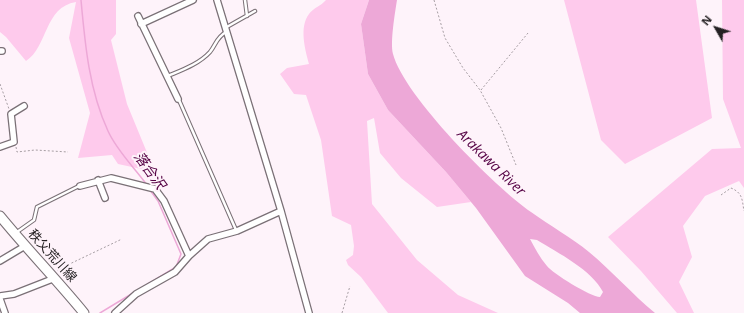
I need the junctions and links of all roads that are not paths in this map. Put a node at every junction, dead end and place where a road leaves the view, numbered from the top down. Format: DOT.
graph roads {
  1 [pos="193,0"];
  2 [pos="217,0"];
  3 [pos="245,0"];
  4 [pos="255,11"];
  5 [pos="138,16"];
  6 [pos="247,16"];
  7 [pos="141,24"];
  8 [pos="225,30"];
  9 [pos="168,77"];
  10 [pos="178,99"];
  11 [pos="24,106"];
  12 [pos="0,147"];
  13 [pos="98,180"];
  14 [pos="80,186"];
  15 [pos="105,198"];
  16 [pos="282,211"];
  17 [pos="0,216"];
  18 [pos="236,231"];
  19 [pos="14,233"];
  20 [pos="25,246"];
  21 [pos="189,256"];
  22 [pos="0,261"];
  23 [pos="53,275"];
  24 [pos="0,297"];
  25 [pos="5,313"];
  26 [pos="84,313"];
  27 [pos="116,313"];
  28 [pos="309,313"];
  1 -- 7 [label="street"];
  2 -- 8 [label="street"];
  3 -- 6 [label="lane"];
  4 -- 6 [label="lane"];
  5 -- 7 [label="street"];
  6 -- 8 [label="lane"];
  7 -- 9 [label="street"];
  8 -- 9 [label="lane"];
  8 -- 16 [label="street"];
  9 -- 10 [label="street"];
  10 -- 18 [label="lane"];
  11 -- 12 [label="street"];
  13 -- 14 [label="street"];
  13 -- 15 [label="street"];
  13 -- 21 [label="street"];
  14 -- 19 [label="lane"];
  16 -- 18 [label="street"];
  16 -- 28 [label="street"];
  17 -- 19 [label="main road, 秩父荒川線"];
  18 -- 21 [label="street"];
  19 -- 20 [label="main road, 秩父荒川線"];
  20 -- 22 [label="street"];
  20 -- 23 [label="main road, 秩父荒川線"];
  21 -- 27 [label="street"];
  23 -- 24 [label="street"];
  23 -- 26 [label="main road, 秩父荒川線"];
  24 -- 25 [label="street"];
}
